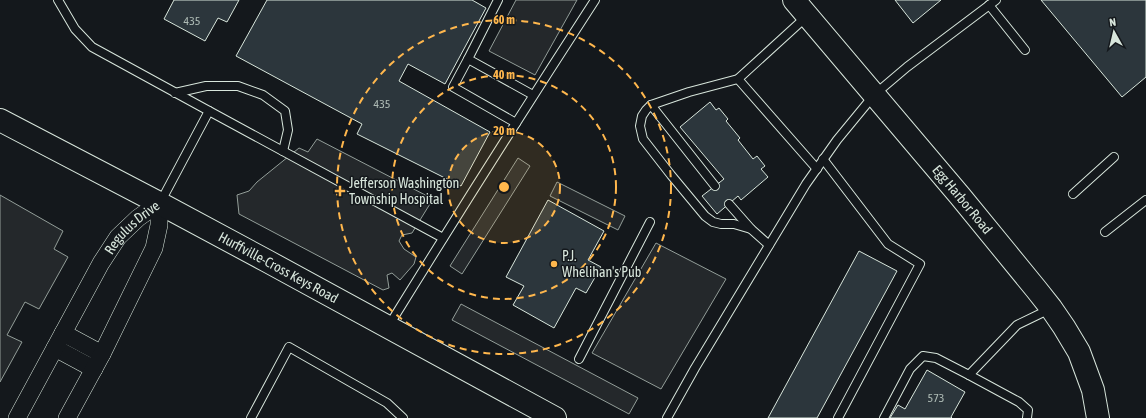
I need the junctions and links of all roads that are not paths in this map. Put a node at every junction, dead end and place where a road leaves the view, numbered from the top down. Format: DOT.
graph roads {
  1 [pos="58,0"];
  2 [pos="498,0"];
  3 [pos="595,0"];
  4 [pos="996,0"];
  5 [pos="989,5"];
  6 [pos="800,8"];
  7 [pos="1025,50"];
  8 [pos="468,59"];
  9 [pos="738,79"];
  10 [pos="175,92"];
  11 [pos="533,95"];
  12 [pos="874,95"];
  13 [pos="651,105"];
  14 [pos="209,111"];
  15 [pos="0,120"];
  16 [pos="516,123"];
  17 [pos="283,151"];
  18 [pos="1114,157"];
  19 [pos="823,159"];
  20 [pos="817,169"];
  21 [pos="715,186"];
  22 [pos="1073,194"];
  23 [pos="1146,200"];
  24 [pos="160,204"];
  25 [pos="729,204"];
  26 [pos="650,222"];
  27 [pos="751,229"];
  28 [pos="1105,232"];
  29 [pos="443,238"];
  30 [pos="769,245"];
  31 [pos="1051,308"];
  32 [pos="388,328"];
  33 [pos="59,340"];
  34 [pos="102,354"];
  35 [pos="579,359"];
  36 [pos="94,369"];
  37 [pos="969,375"];
  38 [pos="17,418"];
  39 [pos="67,418"];
  40 [pos="250,418"];
  41 [pos="403,418"];
  42 [pos="555,418"];
  43 [pos="667,418"];
  44 [pos="838,418"];
  45 [pos="884,418"];
  46 [pos="1027,418"];
  47 [pos="1098,418"];
  1 -- 10 [label="lane"];
  2 -- 8 [label="lane"];
  3 -- 11 [label="lane"];
  4 -- 5 [label="lane"];
  5 -- 7 [label="lane"];
  5 -- 12 [label="lane"];
  6 -- 9 [label="lane"];
  6 -- 12 [label="main road, Egg Harbor Road"];
  8 -- 11 [label="lane"];
  8 -- 16 [label="lane"];
  9 -- 13 [label="lane"];
  9 -- 20 [label="lane"];
  10 -- 14 [label="lane"];
  10 -- 17 [label="lane"];
  11 -- 16 [label="lane"];
  12 -- 19 [label="lane"];
  12 -- 31 [label="main road, Egg Harbor Road"];
  13 -- 21 [label="lane"];
  13 -- 27 [label="lane"];
  14 -- 17 [label="lane"];
  14 -- 24 [label="lane"];
  15 -- 24 [label="main road, Hurffville-Cross Keys Road"];
  16 -- 29 [label="lane"];
  17 -- 29 [label="lane"];
  18 -- 22 [label="lane"];
  19 -- 20 [label="lane"];
  19 -- 44 [label="lane"];
  20 -- 30 [label="lane"];
  23 -- 28 [label="lane"];
  24 -- 32 [label="main road, Hurffville-Cross Keys Road"];
  24 -- 33 [label="street, Regulus Drive"];
  24 -- 34 [label="street, Regulus Drive"];
  25 -- 27 [label="lane"];
  26 -- 35 [label="lane"];
  27 -- 30 [label="lane"];
  29 -- 32 [label="lane"];
  30 -- 43 [label="lane"];
  31 -- 37 [label="lane"];
  31 -- 47 [label="main road, Egg Harbor Road"];
  32 -- 42 [label="main road, Hurffville-Cross Keys Road"];
  33 -- 34 [label="street"];
  33 -- 36 [label="street"];
  33 -- 38 [label="street, Regulus Drive"];
  34 -- 36 [label="street, Regulus Drive"];
  36 -- 39 [label="street, Regulus Drive"];
  37 -- 45 [label="lane"];
  37 -- 46 [label="lane"];
  40 -- 41 [label="lane"];
}
